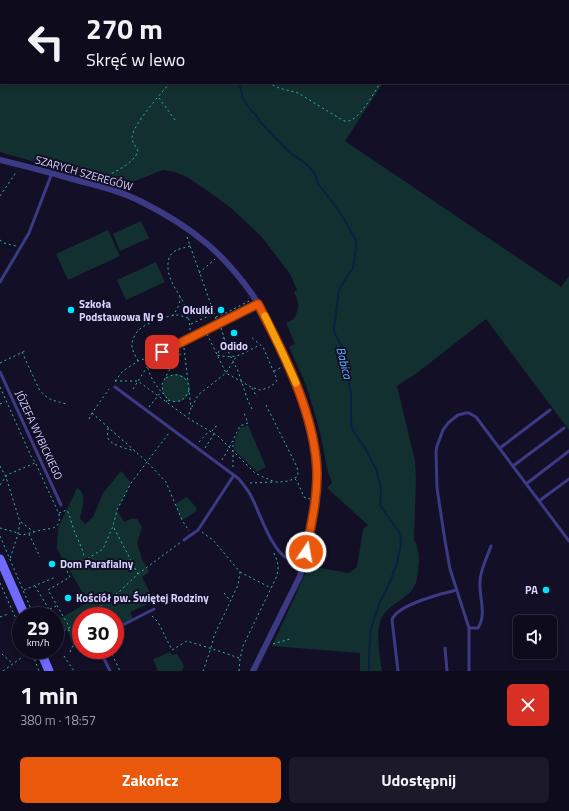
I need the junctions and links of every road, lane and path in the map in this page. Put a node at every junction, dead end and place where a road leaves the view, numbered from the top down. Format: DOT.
graph roads {
  1 [pos="169,84"];
  2 [pos="270,84"];
  3 [pos="379,84"];
  4 [pos="158,97"];
  5 [pos="175,120"];
  6 [pos="0,160"];
  7 [pos="18,169"];
  8 [pos="52,173"];
  9 [pos="92,184"];
  10 [pos="0,196"];
  11 [pos="186,234"];
  12 [pos="190,238"];
  13 [pos="187,239"];
  14 [pos="0,240"];
  15 [pos="190,246"];
  16 [pos="18,247"];
  17 [pos="214,258"];
  18 [pos="200,273"];
  19 [pos="0,282"];
  20 [pos="180,297"];
  21 [pos="256,305"];
  22 [pos="214,313"];
  23 [pos="172,316"];
  24 [pos="215,317"];
  25 [pos="189,319"];
  26 [pos="218,324"];
  27 [pos="190,325"];
  28 [pos="206,330"];
  29 [pos="224,337"];
  30 [pos="251,337"];
  31 [pos="190,338"];
  32 [pos="183,341"];
  33 [pos="261,345"];
  34 [pos="25,351"];
  35 [pos="22,352"];
  36 [pos="184,353"];
  37 [pos="217,354"];
  38 [pos="152,357"];
  39 [pos="230,357"];
  40 [pos="236,357"];
  41 [pos="146,358"];
  42 [pos="138,361"];
  43 [pos="232,361"];
  44 [pos="0,363"];
  45 [pos="147,366"];
  46 [pos="282,367"];
  47 [pos="274,371"];
  48 [pos="0,372"];
  49 [pos="226,373"];
  50 [pos="164,380"];
  51 [pos="115,381"];
  52 [pos="138,381"];
  53 [pos="241,382"];
  54 [pos="188,384"];
  55 [pos="114,386"];
  56 [pos="0,387"];
  57 [pos="251,387"];
  58 [pos="110,388"];
  59 [pos="189,388"];
  60 [pos="133,389"];
  61 [pos="161,392"];
  62 [pos="158,396"];
  63 [pos="165,396"];
  64 [pos="257,397"];
  65 [pos="168,399"];
  66 [pos="6,401"];
  67 [pos="166,402"];
  68 [pos="265,403"];
  69 [pos="0,404"];
  70 [pos="66,404"];
  71 [pos="191,408"];
  72 [pos="252,409"];
  73 [pos="146,410"];
  74 [pos="550,410"];
  75 [pos="92,413"];
  76 [pos="244,413"];
  77 [pos="188,418"];
  78 [pos="89,419"];
  79 [pos="220,425"];
  80 [pos="109,428"];
  81 [pos="564,428"];
  82 [pos="209,431"];
  83 [pos="169,432"];
  84 [pos="212,432"];
  85 [pos="215,434"];
  86 [pos="234,440"];
  87 [pos="195,446"];
  88 [pos="230,448"];
  89 [pos="500,448"];
  90 [pos="233,451"];
  91 [pos="569,451"];
  92 [pos="136,452"];
  93 [pos="202,452"];
  94 [pos="35,462"];
  95 [pos="147,462"];
  96 [pos="219,464"];
  97 [pos="0,466"];
  98 [pos="513,466"];
  99 [pos="233,475"];
  100 [pos="6,477"];
  101 [pos="295,478"];
  102 [pos="569,479"];
  103 [pos="275,482"];
  104 [pos="244,484"];
  105 [pos="526,484"];
  106 [pos="0,485"];
  107 [pos="539,501"];
  108 [pos="310,504"];
  109 [pos="62,505"];
  110 [pos="59,514"];
  111 [pos="20,522"];
  112 [pos="112,526"];
  113 [pos="0,528"];
  114 [pos="198,530"];
  115 [pos="34,532"];
  116 [pos="18,534"];
  117 [pos="29,534"];
  118 [pos="191,535"];
  119 [pos="0,536"];
  120 [pos="184,540"];
  121 [pos="569,541"];
  122 [pos="491,546"];
  123 [pos="272,550"];
  124 [pos="40,557"];
  125 [pos="0,559"];
  126 [pos="10,559"];
  127 [pos="85,560"];
  128 [pos="79,564"];
  129 [pos="303,564"];
  130 [pos="67,571"];
  131 [pos="240,572"];
  132 [pos="138,574"];
  133 [pos="56,577"];
  134 [pos="0,583"];
  135 [pos="35,586"];
  136 [pos="272,588"];
  137 [pos="24,590"];
  138 [pos="457,590"];
  139 [pos="224,593"];
  140 [pos="230,600"];
  141 [pos="57,606"];
  142 [pos="21,607"];
  143 [pos="31,607"];
  144 [pos="47,607"];
  145 [pos="100,607"];
  146 [pos="154,609"];
  147 [pos="12,610"];
  148 [pos="8,614"];
  149 [pos="150,615"];
  150 [pos="0,617"];
  151 [pos="124,624"];
  152 [pos="70,628"];
  153 [pos="469,628"];
  154 [pos="67,629"];
  155 [pos="72,630"];
  156 [pos="64,631"];
  157 [pos="290,639"];
  158 [pos="72,648"];
  159 [pos="211,648"];
  160 [pos="264,648"];
  161 [pos="446,648"];
  162 [pos="70,652"];
  163 [pos="2,654"];
  164 [pos="64,656"];
  165 [pos="20,659"];
  166 [pos="34,659"];
  167 [pos="44,659"];
  168 [pos="104,659"];
  169 [pos="114,659"];
  170 [pos="240,659"];
  171 [pos="13,664"];
  172 [pos="3,671"];
  173 [pos="39,671"];
  174 [pos="49,671"];
  175 [pos="74,671"];
  176 [pos="110,671"];
  177 [pos="120,671"];
  178 [pos="203,671"];
  179 [pos="238,671"];
  180 [pos="253,671"];
  181 [pos="398,671"];
  182 [pos="447,671"];
  183 [pos="469,671"];
  1 -- 4 [label="path"];
  2 -- 3 [label="path"];
  4 -- 5 [label="path"];
  4 -- 9 [label="path"];
  6 -- 8 [label="street, SZARYCH SZEREGÓW"];
  7 -- 10 [label="path"];
  8 -- 9 [label="street, SZARYCH SZEREGÓW"];
  8 -- 19 [label="lane"];
  9 -- 21 [label="street, SZARYCH SZEREGÓW"];
  11 -- 12 [label="path"];
  13 -- 15 [label="path"];
  14 -- 16 [label="path"];
  15 -- 18 [label="path"];
  15 -- 20 [label="path"];
  17 -- 18 [label="path"];
  18 -- 22 [label="path"];
  20 -- 23 [label="path"];
  20 -- 25 [label="path"];
  21 -- 24 [label="path"];
  21 -- 26 [label="lane"];
  21 -- 129 [label="street, SZARYCH SZEREGÓW"];
  22 -- 24 [label="path"];
  22 -- 27 [label="path"];
  23 -- 25 [label="path"];
  23 -- 42 [label="path"];
  24 -- 26 [label="path"];
  25 -- 27 [label="path"];
  26 -- 28 [label="lane"];
  26 -- 29 [label="path"];
  27 -- 31 [label="path"];
  28 -- 31 [label="lane"];
  28 -- 37 [label="path"];
  29 -- 37 [label="path"];
  29 -- 39 [label="path"];
  30 -- 33 [label="path"];
  31 -- 32 [label="lane"];
  32 -- 36 [label="path"];
  32 -- 38 [label="lane"];
  33 -- 40 [label="path"];
  33 -- 47 [label="path"];
  34 -- 35 [label="path"];
  35 -- 44 [label="path"];
  35 -- 70 [label="path"];
  36 -- 50 [label="path"];
  36 -- 54 [label="path"];
  37 -- 39 [label="path"];
  37 -- 49 [label="path"];
  38 -- 41 [label="path"];
  39 -- 40 [label="path"];
  39 -- 43 [label="path"];
  40 -- 43 [label="path"];
  41 -- 42 [label="path"];
  41 -- 45 [label="path"];
  42 -- 51 [label="path"];
  43 -- 49 [label="path"];
  43 -- 53 [label="path"];
  45 -- 52 [label="path"];
  45 -- 61 [label="path"];
  46 -- 47 [label="path"];
  47 -- 57 [label="path"];
  48 -- 109 [label="lane, JÓZEFA WYBICKIEGO"];
  49 -- 53 [label="path"];
  49 -- 71 [label="path"];
  50 -- 54 [label="path"];
  50 -- 63 [label="path"];
  51 -- 52 [label="path"];
  51 -- 55 [label="path"];
  52 -- 60 [label="path"];
  52 -- 62 [label="path"];
  53 -- 57 [label="path"];
  53 -- 72 [label="path"];
  54 -- 59 [label="path"];
  55 -- 73 [label="lane"];
  56 -- 66 [label="path"];
  57 -- 64 [label="path"];
  58 -- 75 [label="path"];
  59 -- 65 [label="path"];
  59 -- 71 [label="path"];
  61 -- 62 [label="path"];
  61 -- 63 [label="path"];
  62 -- 67 [label="path"];
  62 -- 73 [label="path"];
  63 -- 65 [label="path"];
  65 -- 67 [label="path"];
  66 -- 69 [label="path"];
  66 -- 94 [label="path"];
  67 -- 77 [label="path"];
  68 -- 101 [label="path"];
  71 -- 77 [label="path"];
  73 -- 87 [label="lane"];
  74 -- 89 [label="lane"];
  75 -- 78 [label="path"];
  75 -- 80 [label="path"];
  76 -- 86 [label="path"];
  77 -- 82 [label="path"];
  79 -- 84 [label="path"];
  80 -- 92 [label="path"];
  80 -- 92 [label="path"];
  81 -- 98 [label="lane"];
  82 -- 84 [label="path"];
  82 -- 87 [label="path"];
  83 -- 95 [label="path"];
  84 -- 85 [label="path"];
  85 -- 88 [label="path"];
  85 -- 93 [label="path"];
  86 -- 88 [label="path"];
  86 -- 90 [label="path"];
  87 -- 93 [label="lane"];
  88 -- 90 [label="path"];
  88 -- 96 [label="path"];
  89 -- 98 [label="lane"];
  89 -- 138 [label="lane"];
  90 -- 99 [label="path"];
  90 -- 103 [label="path"];
  91 -- 105 [label="lane"];
  92 -- 95 [label="path"];
  93 -- 96 [label="lane"];
  94 -- 100 [label="path"];
  94 -- 110 [label="path"];
  95 -- 112 [label="path"];
  95 -- 118 [label="path"];
  96 -- 99 [label="lane"];
  97 -- 100 [label="path"];
  98 -- 105 [label="lane"];
  99 -- 104 [label="lane"];
  99 -- 114 [label="lane"];
  100 -- 106 [label="path"];
  100 -- 111 [label="path"];
  101 -- 103 [label="path"];
  101 -- 108 [label="path"];
  102 -- 107 [label="lane"];
  103 -- 104 [label="path"];
  104 -- 129 [label="lane"];
  105 -- 107 [label="lane"];
  107 -- 121 [label="lane"];
  110 -- 115 [label="path"];
  110 -- 127 [label="path"];
  111 -- 115 [label="path"];
  111 -- 116 [label="path"];
  112 -- 127 [label="path"];
  112 -- 132 [label="path"];
  113 -- 116 [label="path"];
  114 -- 118 [label="lane"];
  114 -- 131 [label="path"];
  115 -- 117 [label="path"];
  116 -- 117 [label="path"];
  116 -- 126 [label="path"];
  117 -- 124 [label="path"];
  118 -- 120 [label="lane"];
  119 -- 126 [label="path"];
  120 -- 132 [label="path"];
  122 -- 153 [label="lane"];
  123 -- 136 [label="path"];
  125 -- 142 [label="street"];
  126 -- 137 [label="path"];
  127 -- 128 [label="path"];
  129 -- 160 [label="street, SZARYCH SZEREGÓW"];
  130 -- 141 [label="path"];
  131 -- 136 [label="path"];
  131 -- 140 [label="path"];
  132 -- 145 [label="path"];
  133 -- 135 [label="path"];
  134 -- 147 [label="path"];
  135 -- 137 [label="path"];
  135 -- 144 [label="path"];
  136 -- 170 [label="path"];
  137 -- 143 [label="path"];
  138 -- 153 [label="lane"];
  138 -- 181 [label="lane"];
  139 -- 140 [label="path"];
  140 -- 159 [label="path"];
  141 -- 152 [label="path"];
  146 -- 151 [label="lane"];
  148 -- 150 [label="path"];
  149 -- 159 [label="path"];
  152 -- 154 [label="path"];
  153 -- 183 [label="lane"];
  154 -- 155 [label="path"];
  154 -- 156 [label="path"];
  157 -- 160 [label="path"];
  158 -- 162 [label="path"];
  159 -- 170 [label="path"];
  159 -- 178 [label="path"];
  160 -- 180 [label="street, SZARYCH SZEREGÓW"];
  161 -- 182 [label="lane"];
  163 -- 171 [label="path"];
  164 -- 175 [label="path"];
  165 -- 171 [label="path"];
  166 -- 173 [label="path"];
  167 -- 174 [label="street"];
  168 -- 176 [label="lane"];
  169 -- 177 [label="path"];
  170 -- 179 [label="path"];
  171 -- 172 [label="path"];
}
